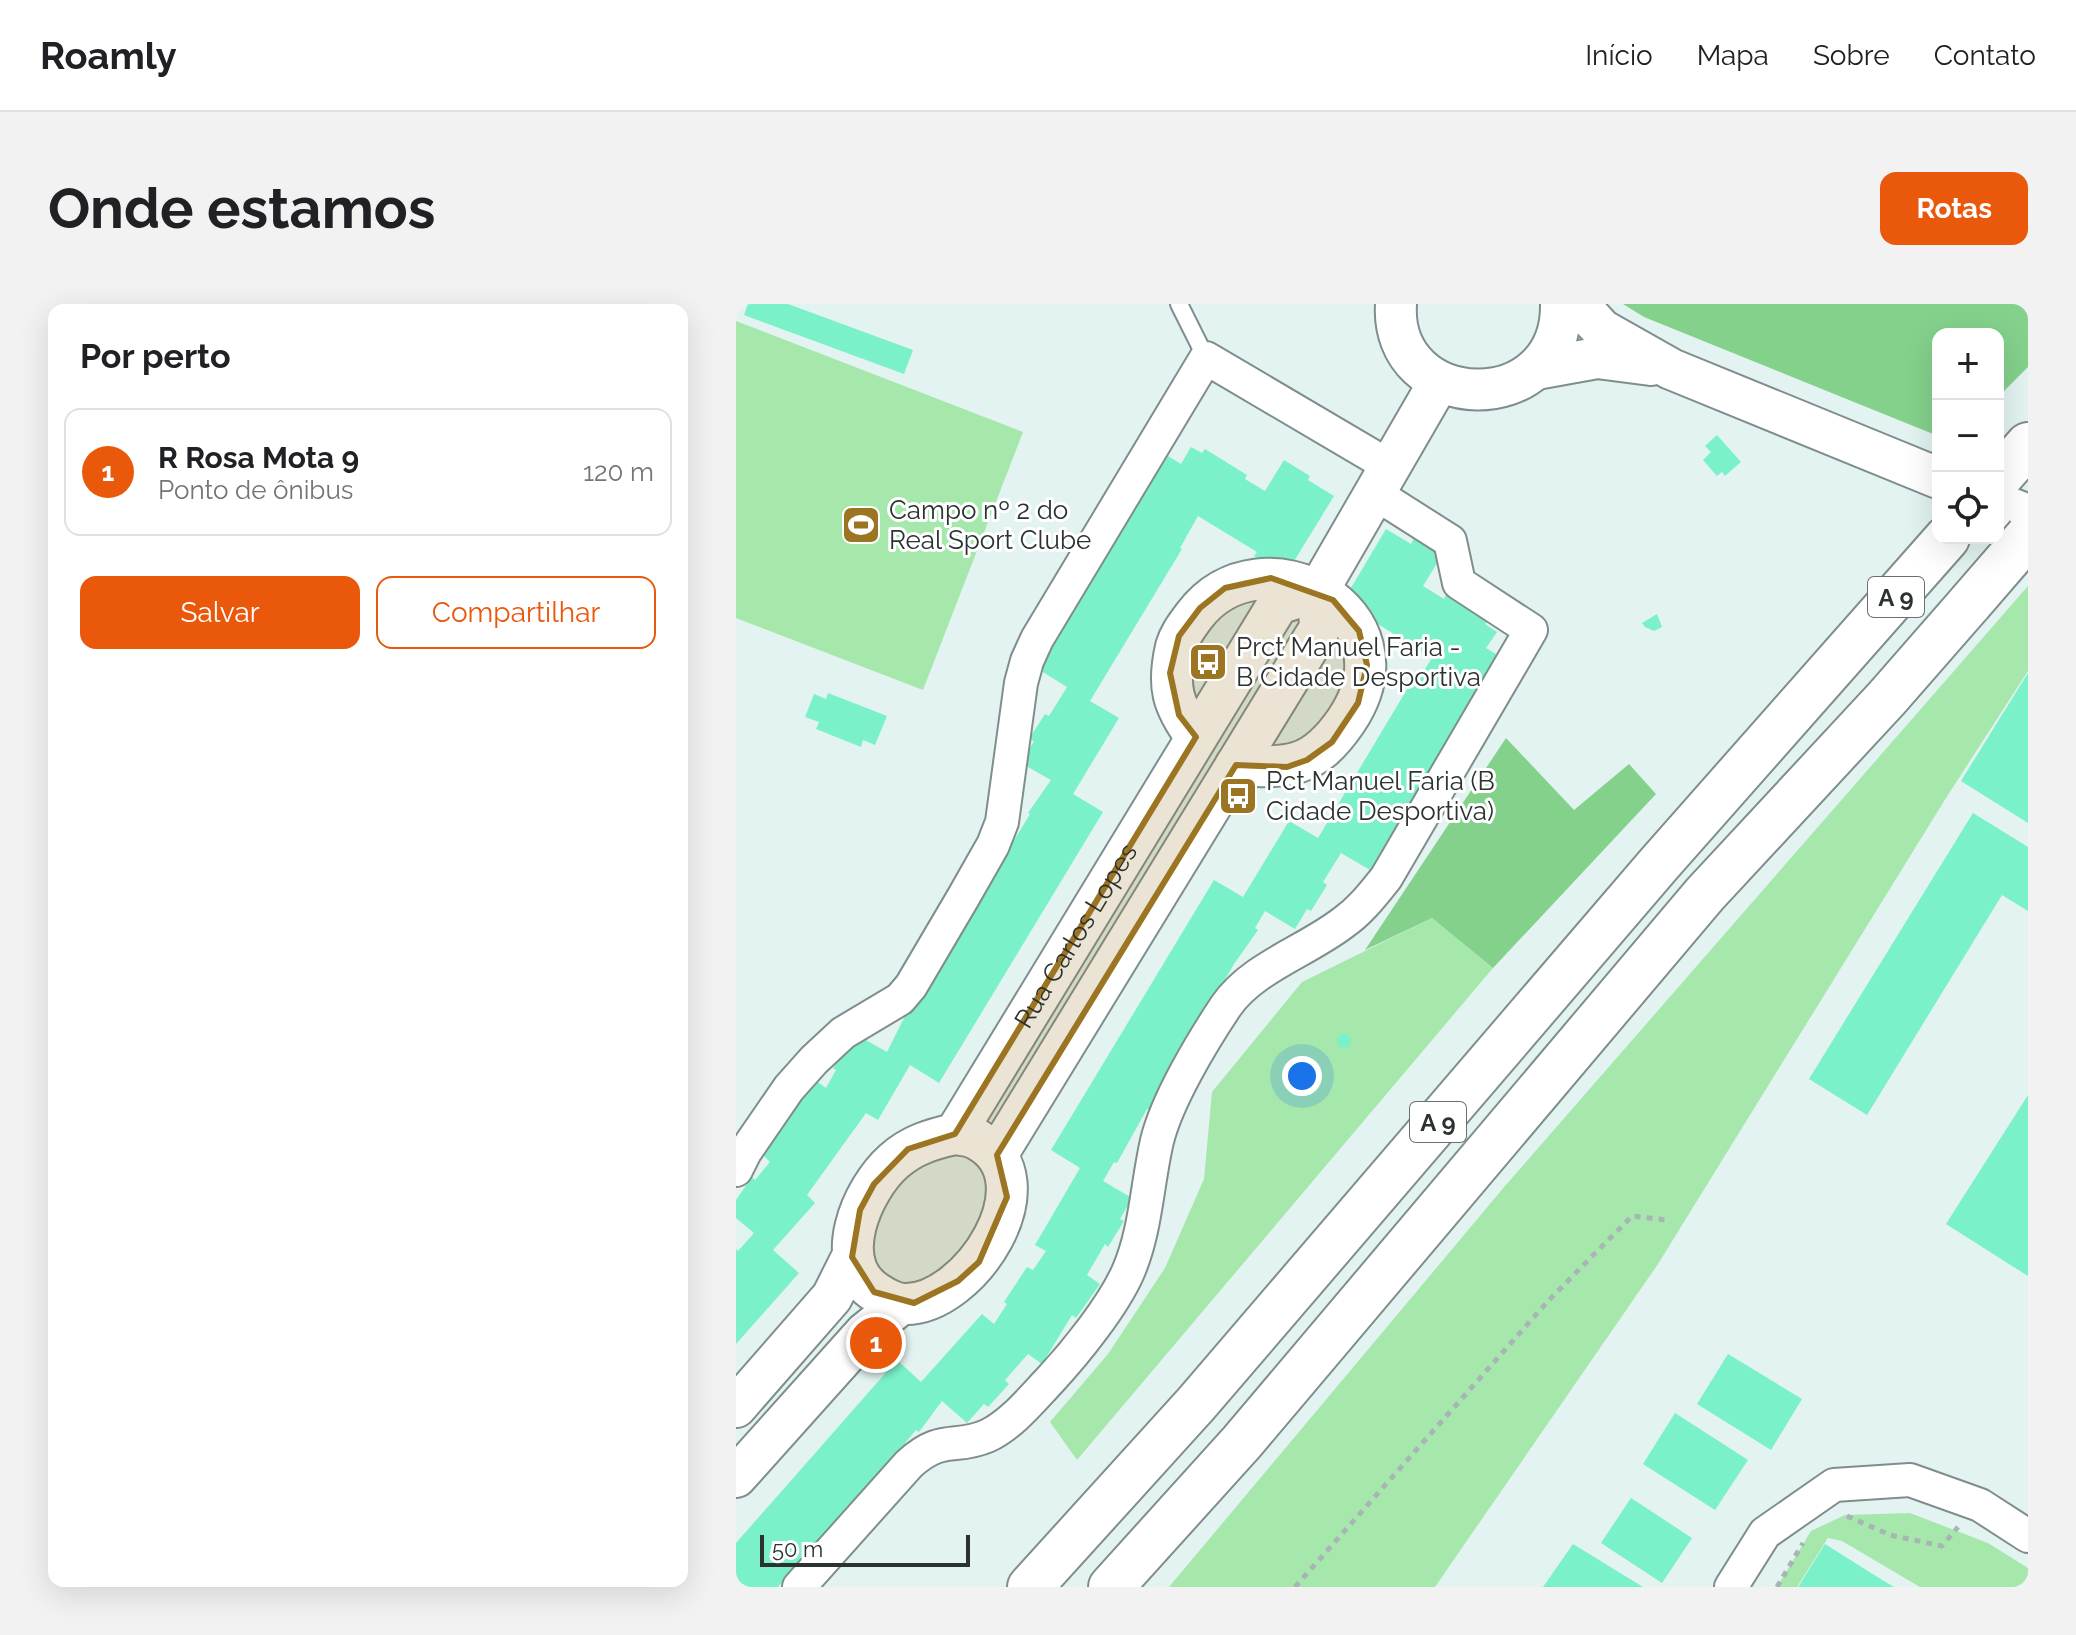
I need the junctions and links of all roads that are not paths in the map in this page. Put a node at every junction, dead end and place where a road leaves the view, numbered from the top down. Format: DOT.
graph roads {
  1 [pos="1179,304"];
  2 [pos="1561,304"];
  3 [pos="1578,304"];
  4 [pos="1393,308"];
  5 [pos="1206,358"];
  6 [pos="1536,369"];
  7 [pos="1671,369"];
  8 [pos="1439,382"];
  9 [pos="2028,445"];
  10 [pos="1932,476"];
  11 [pos="1383,480"];
  12 [pos="2012,508"];
  13 [pos="1942,544"];
  14 [pos="1318,591"];
  15 [pos="1196,737"];
  16 [pos="1236,765"];
  17 [pos="955,1134"];
  18 [pos="997,1155"];
  19 [pos="736,1170"];
  20 [pos="852,1257"];
  21 [pos="901,1304"];
  22 [pos="736,1407"];
  23 [pos="736,1477"];
  24 [pos="2028,1536"];
  25 [pos="799,1587"];
  26 [pos="1030,1587"];
  27 [pos="1111,1587"];
  28 [pos="1731,1587"];
  1 -- 5 [label="lane"];
  2 -- 6 [label="street"];
  3 -- 7 [label="street"];
  4 -- 8 [label="street"];
  5 -- 11 [label="street"];
  5 -- 19 [label="street"];
  6 -- 7 [label="street"];
  6 -- 8 [label="street"];
  7 -- 10 [label="street"];
  8 -- 11 [label="street"];
  9 -- 12 [label="highway, A 9"];
  11 -- 14 [label="street"];
  11 -- 25 [label="street"];
  12 -- 27 [label="highway, A 9, bridge"];
  13 -- 26 [label="highway, A 9"];
  14 -- 15 [label="street, Rua Carlos Lopes"];
  14 -- 15 [label="street"];
  14 -- 16 [label="street, Rua Carlos Lopes"];
  14 -- 16 [label="street"];
  15 -- 17 [label="street, Rua Carlos Lopes"];
  16 -- 18 [label="street, Rua Carlos Lopes"];
  17 -- 18 [label="street"];
  17 -- 20 [label="street"];
  18 -- 21 [label="street"];
  20 -- 21 [label="street"];
  20 -- 22 [label="street"];
  21 -- 23 [label="street"];
  24 -- 28 [label="street"];
}
